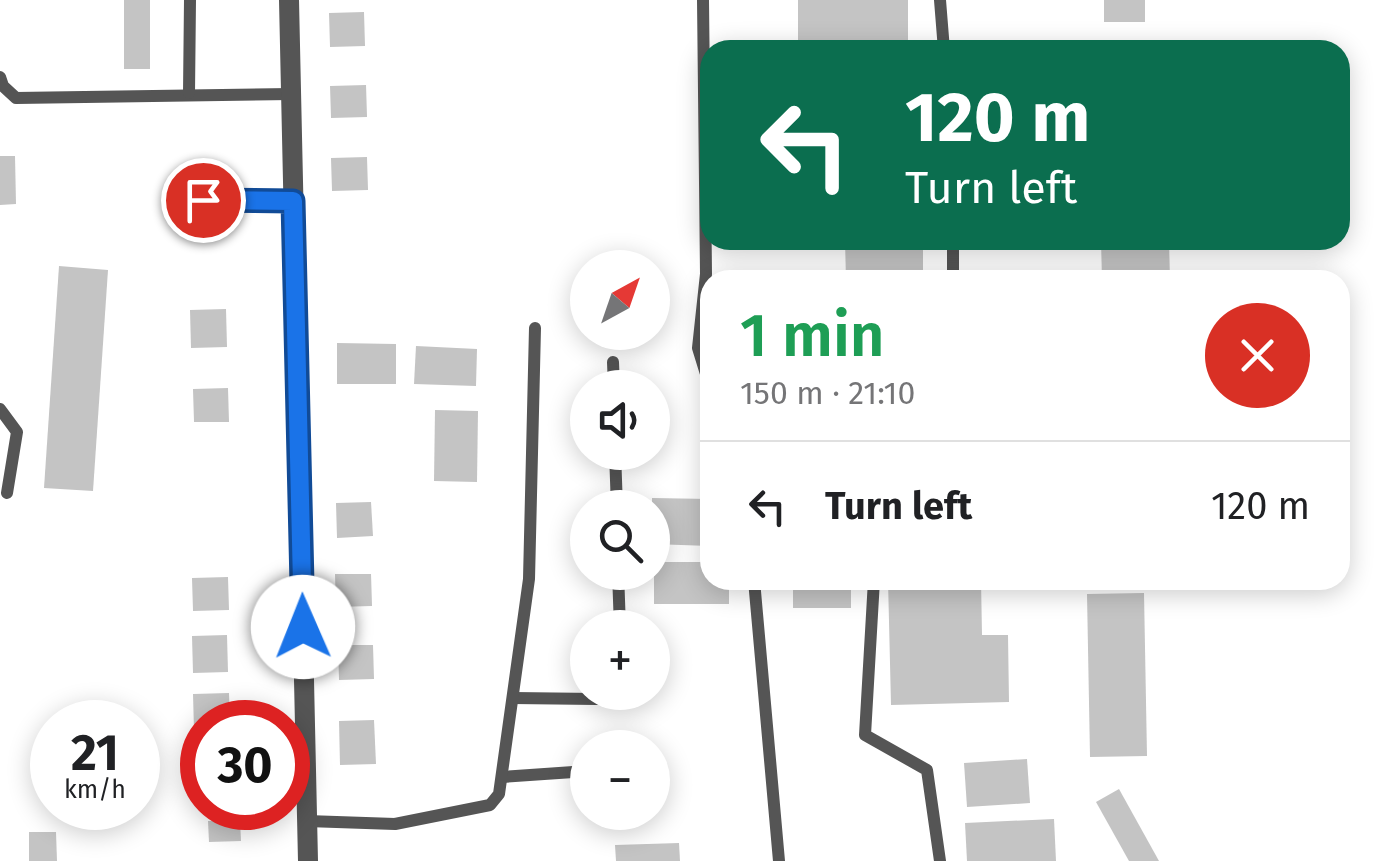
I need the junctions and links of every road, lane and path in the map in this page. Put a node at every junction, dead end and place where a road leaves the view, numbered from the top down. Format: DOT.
graph roads {
  1 [pos="190,0"];
  2 [pos="288,0"];
  3 [pos="703,0"];
  4 [pos="940,0"];
  5 [pos="703,40"];
  6 [pos="943,40"];
  7 [pos="0,77"];
  8 [pos="189,93"];
  9 [pos="291,94"];
  10 [pos="203,200"];
  11 [pos="293,201"];
  12 [pos="535,328"];
  13 [pos="700,330"];
  14 [pos="700,354"];
  15 [pos="613,362"];
  16 [pos="613,370"];
  17 [pos="0,409"];
  18 [pos="7,493"];
  19 [pos="755,590"];
  20 [pos="873,590"];
  21 [pos="513,698"];
  22 [pos="570,699"];
  23 [pos="304,700"];
  24 [pos="570,772"];
  25 [pos="502,776"];
  26 [pos="310,821"];
  27 [pos="307,830"];
  28 [pos="308,861"];
  29 [pos="779,861"];
  30 [pos="940,861"];
  1 -- 8 [label="lane"];
  2 -- 9 [label="street"];
  3 -- 5 [label="lane"];
  4 -- 6 [label="lane"];
  7 -- 8 [label="lane"];
  8 -- 9 [label="lane"];
  9 -- 11 [label="street"];
  10 -- 11 [label="lane"];
  11 -- 23 [label="street"];
  12 -- 21 [label="lane"];
  13 -- 14 [label="lane"];
  15 -- 16 [label="lane"];
  17 -- 18 [label="lane"];
  19 -- 29 [label="lane"];
  20 -- 30 [label="lane"];
  21 -- 22 [label="lane"];
  21 -- 25 [label="lane"];
  24 -- 25 [label="lane"];
  25 -- 26 [label="lane"];
  27 -- 28 [label="street"];
}
